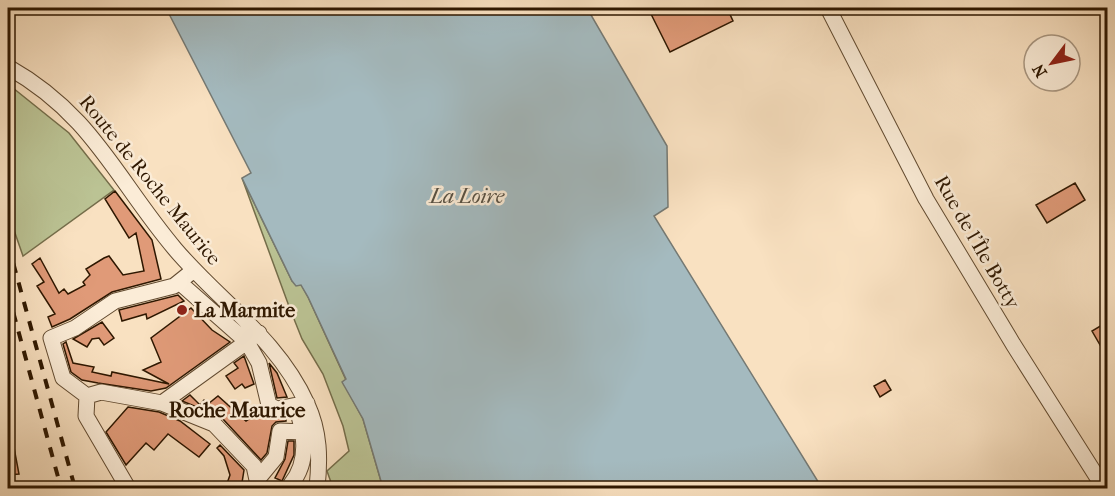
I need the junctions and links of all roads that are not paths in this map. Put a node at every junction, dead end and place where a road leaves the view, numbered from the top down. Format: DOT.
graph roads {
  1 [pos="828,8"];
  2 [pos="8,67"];
  3 [pos="195,270"];
  4 [pos="180,282"];
  5 [pos="253,338"];
  6 [pos="87,396"];
  7 [pos="162,403"];
  8 [pos="302,405"];
  9 [pos="304,432"];
  10 [pos="291,484"];
  11 [pos="128,489"];
  12 [pos="317,489"];
  13 [pos="1104,489"];
  1 -- 13 [label="street, Rue de l'Île Botty"];
  2 -- 3 [label="street, Route de Roche Maurice"];
  3 -- 4 [label="street"];
  3 -- 5 [label="street, Route de Roche Maurice"];
  4 -- 5 [label="street"];
  4 -- 6 [label="street"];
  5 -- 7 [label="street"];
  5 -- 8 [label="street, Route de Roche Maurice"];
  5 -- 8 [label="street"];
  6 -- 7 [label="street"];
  6 -- 11 [label="street"];
  7 -- 9 [label="street"];
  8 -- 9 [label="street, Route de Roche Maurice"];
  8 -- 12 [label="street, Route de Roche Maurice"];
  9 -- 10 [label="street, Route de Roche Maurice"];
}
